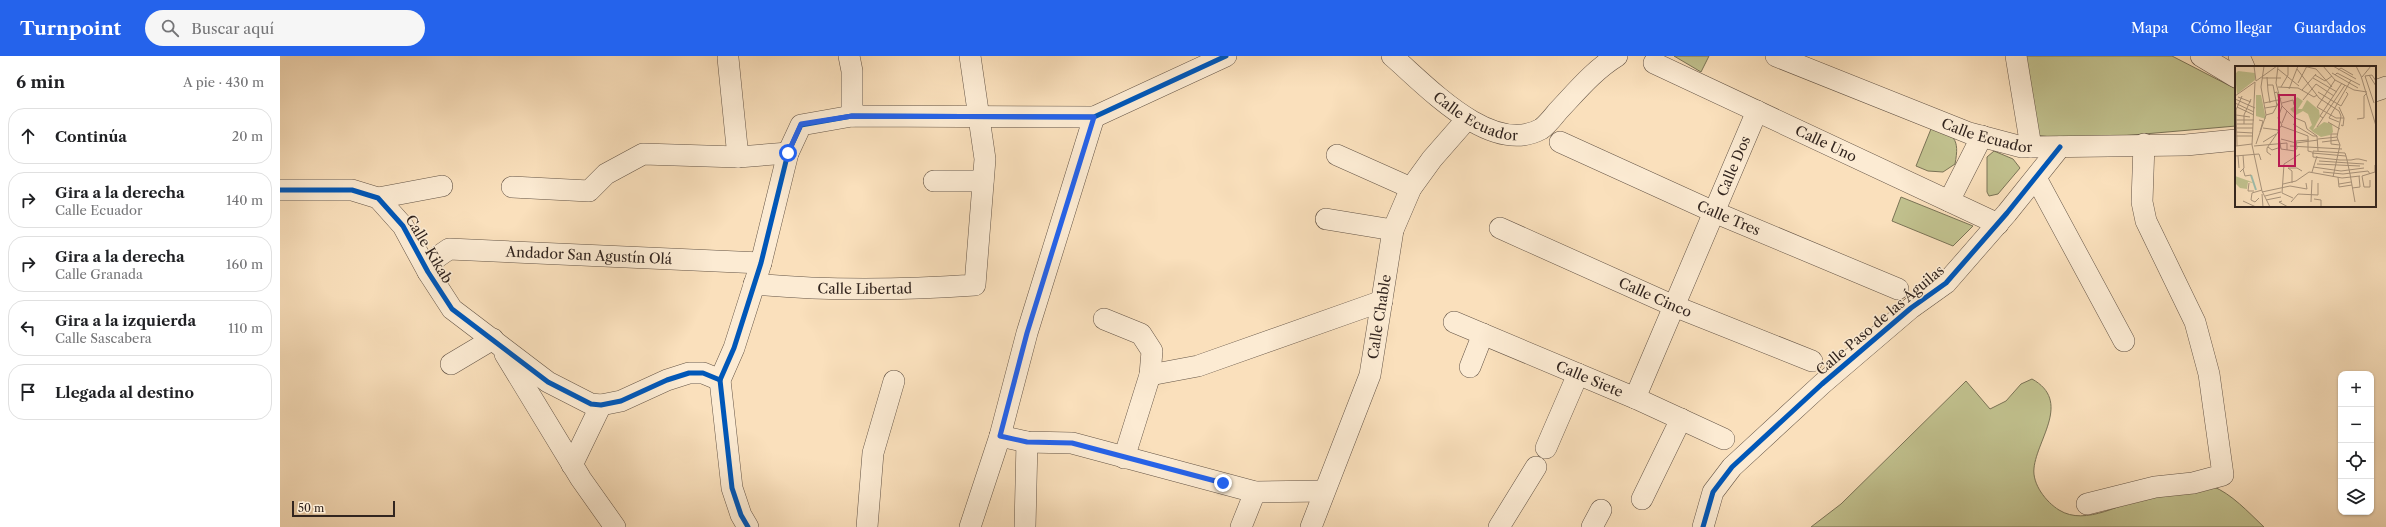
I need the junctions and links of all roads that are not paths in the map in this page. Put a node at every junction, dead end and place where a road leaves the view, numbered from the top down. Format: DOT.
graph roads {
  1 [pos="849,56"];
  2 [pos="970,56"];
  3 [pos="1226,56"];
  4 [pos="1392,56"];
  5 [pos="1776,56"];
  6 [pos="2016,56"];
  7 [pos="2201,56"];
  8 [pos="2239,56"];
  9 [pos="728,58"];
  10 [pos="1605,59"];
  11 [pos="1654,63"];
  12 [pos="2244,66"];
  13 [pos="2235,75"];
  14 [pos="1757,111"];
  15 [pos="852,116"];
  16 [pos="979,116"];
  17 [pos="1094,117"];
  18 [pos="1467,119"];
  19 [pos="1982,136"];
  20 [pos="2235,140"];
  21 [pos="1560,142"];
  22 [pos="2144,144"];
  23 [pos="2031,147"];
  24 [pos="2060,148"];
  25 [pos="788,153"];
  26 [pos="1337,155"];
  27 [pos="738,157"];
  28 [pos="2036,178"];
  29 [pos="934,181"];
  30 [pos="983,181"];
  31 [pos="442,186"];
  32 [pos="512,187"];
  33 [pos="1411,188"];
  34 [pos="280,190"];
  35 [pos="378,198"];
  36 [pos="1949,201"];
  37 [pos="1714,212"];
  38 [pos="1326,219"];
  39 [pos="1998,224"];
  40 [pos="1500,228"];
  41 [pos="1393,230"];
  42 [pos="761,263"];
  43 [pos="428,272"];
  44 [pos="754,284"];
  45 [pos="1898,289"];
  46 [pos="1382,301"];
  47 [pos="1674,306"];
  48 [pos="1104,319"];
  49 [pos="1454,322"];
  50 [pos="1483,334"];
  51 [pos="496,341"];
  52 [pos="2124,341"];
  53 [pos="1812,361"];
  54 [pos="451,364"];
  55 [pos="1470,367"];
  56 [pos="1578,374"];
  57 [pos="1150,375"];
  58 [pos="720,380"];
  59 [pos="894,381"];
  60 [pos="1635,398"];
  61 [pos="601,405"];
  62 [pos="1681,419"];
  63 [pos="1000,436"];
  64 [pos="1724,440"];
  65 [pos="1027,442"];
  66 [pos="1546,448"];
  67 [pos="1124,458"];
  68 [pos="572,465"];
  69 [pos="1536,467"];
  70 [pos="1324,491"];
  71 [pos="1255,492"];
  72 [pos="1642,498"];
  73 [pos="2087,504"];
  74 [pos="615,527"];
  75 [pos="748,527"];
  76 [pos="867,527"];
  77 [pos="970,527"];
  78 [pos="1025,527"];
  79 [pos="1241,527"];
  80 [pos="1311,527"];
  81 [pos="1499,527"];
  82 [pos="1703,527"];
  1 -- 15 [label="street"];
  2 -- 16 [label="street"];
  3 -- 17 [label="street"];
  4 -- 18 [label="street, Calle Ecuador"];
  5 -- 19 [label="street, Calle Ecuador"];
  6 -- 23 [label="street"];
  7 -- 13 [label="street"];
  8 -- 12 [label="street"];
  9 -- 27 [label="street"];
  10 -- 18 [label="street, Calle Ecuador"];
  11 -- 14 [label="street, Calle Uno"];
  14 -- 36 [label="street, Calle Uno"];
  14 -- 37 [label="street, Calle Dos"];
  15 -- 16 [label="street"];
  15 -- 25 [label="street"];
  16 -- 17 [label="street"];
  16 -- 30 [label="street"];
  17 -- 63 [label="street"];
  18 -- 33 [label="street, Calle Chable"];
  19 -- 23 [label="street, Calle Ecuador"];
  19 -- 36 [label="street"];
  20 -- 22 [label="street, Calle Ecuador"];
  21 -- 37 [label="street, Calle Tres"];
  22 -- 24 [label="street, Calle Ecuador"];
  22 -- 73 [label="street"];
  23 -- 24 [label="street, Calle Ecuador"];
  24 -- 28 [label="street, Calle Paso de las Águilas"];
  25 -- 27 [label="street"];
  25 -- 42 [label="street"];
  26 -- 33 [label="street"];
  27 -- 32 [label="street"];
  28 -- 39 [label="street, Calle Paso de las Águilas"];
  28 -- 52 [label="street"];
  29 -- 30 [label="street"];
  30 -- 44 [label="street, Calle Libertad"];
  31 -- 35 [label="street"];
  33 -- 41 [label="street, Calle Chable"];
  34 -- 35 [label="street"];
  35 -- 43 [label="street, Calle Kikab"];
  36 -- 39 [label="street, Calle Uno"];
  37 -- 45 [label="street, Calle Tres"];
  37 -- 47 [label="street, Calle Dos"];
  38 -- 41 [label="street"];
  39 -- 82 [label="street, Calle Paso de las Águilas"];
  40 -- 47 [label="street, Calle Cinco"];
  41 -- 46 [label="street, Calle Chable"];
  42 -- 43 [label="street, Andador San Agustín Olá"];
  42 -- 44 [label="street"];
  43 -- 51 [label="street, Calle Kikab"];
  44 -- 58 [label="street"];
  46 -- 57 [label="street"];
  46 -- 70 [label="street, Calle Chable"];
  47 -- 53 [label="street, Calle Cinco"];
  47 -- 60 [label="street, Calle Dos"];
  48 -- 57 [label="street"];
  49 -- 50 [label="street, Calle Siete"];
  50 -- 55 [label="street"];
  50 -- 56 [label="street, Calle Siete"];
  51 -- 54 [label="street"];
  51 -- 61 [label="street"];
  51 -- 68 [label="street, Calle Kikab"];
  56 -- 60 [label="street, Calle Siete"];
  56 -- 66 [label="street"];
  57 -- 67 [label="street"];
  58 -- 61 [label="street"];
  58 -- 75 [label="street"];
  59 -- 76 [label="street"];
  60 -- 62 [label="street, Calle Siete"];
  61 -- 68 [label="street"];
  62 -- 64 [label="street, Calle Siete"];
  62 -- 72 [label="street"];
  63 -- 65 [label="street"];
  63 -- 77 [label="street"];
  65 -- 67 [label="street"];
  65 -- 78 [label="street"];
  67 -- 71 [label="street"];
  68 -- 74 [label="street, Calle Kikab"];
  69 -- 81 [label="street"];
  70 -- 71 [label="street"];
  70 -- 80 [label="street, Calle Chable"];
  71 -- 79 [label="street"];
}
